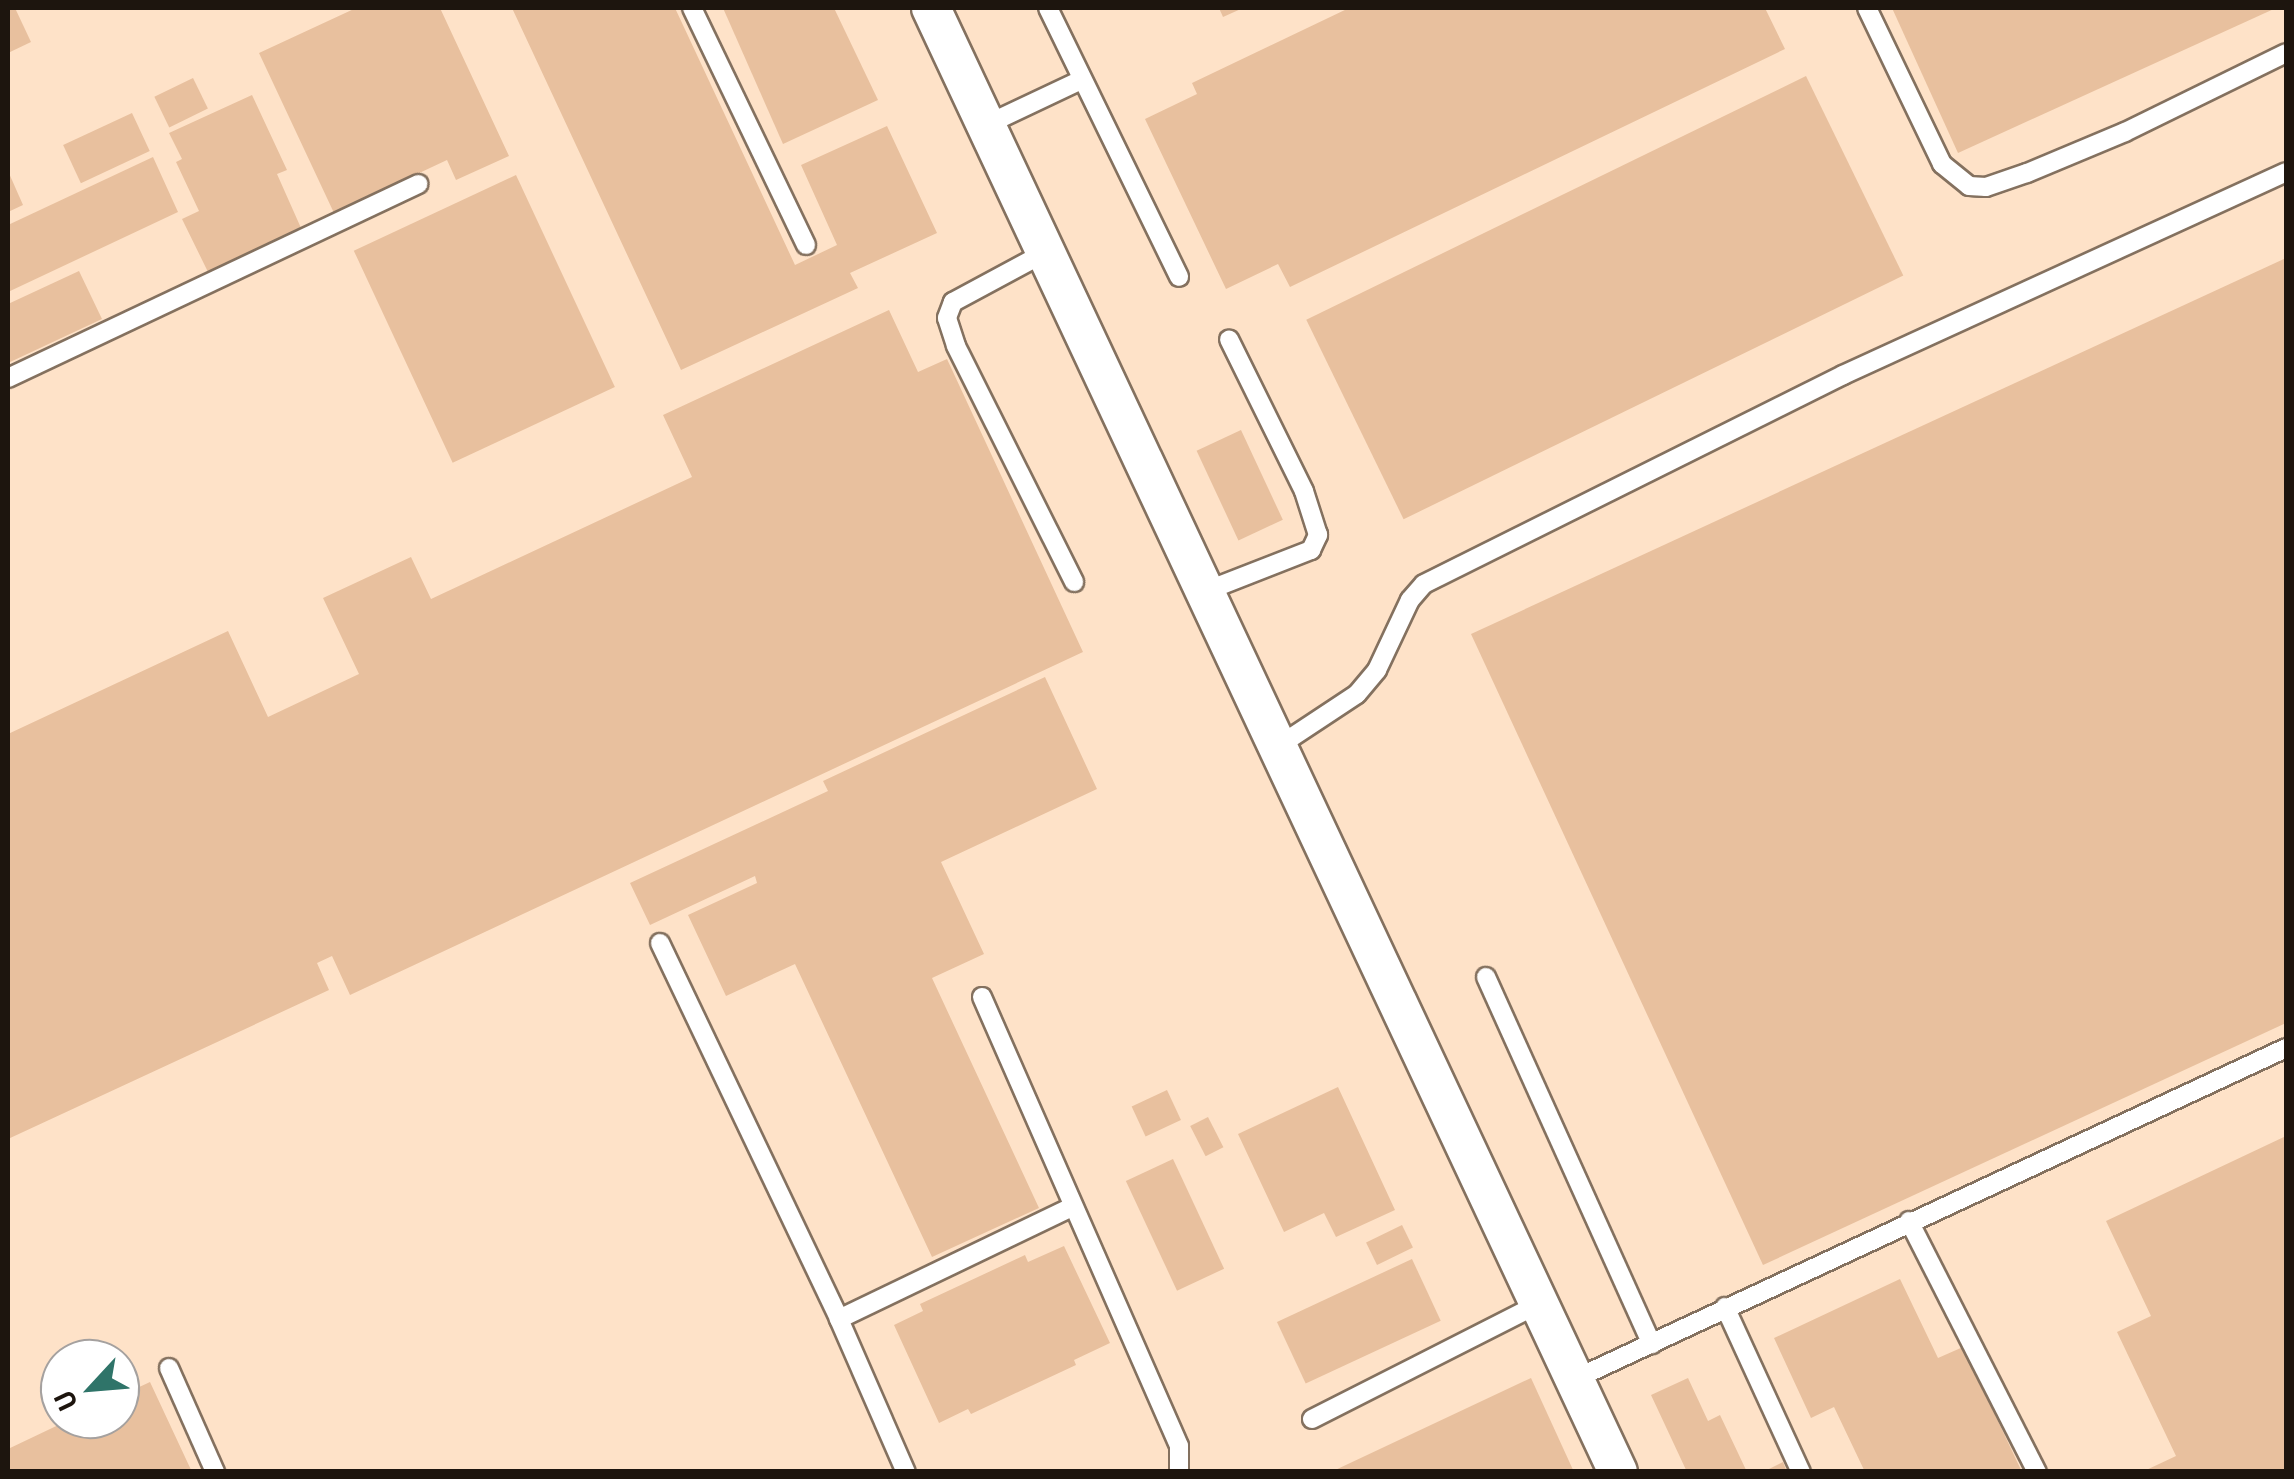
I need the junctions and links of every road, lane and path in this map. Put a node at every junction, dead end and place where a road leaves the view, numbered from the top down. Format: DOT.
graph roads {
  1 [pos="692,8"];
  2 [pos="930,8"];
  3 [pos="1048,8"];
  4 [pos="1868,8"];
  5 [pos="2286,53"];
  6 [pos="1081,80"];
  7 [pos="986,125"];
  8 [pos="2286,172"];
  9 [pos="419,184"];
  10 [pos="806,245"];
  11 [pos="1046,252"];
  12 [pos="1178,277"];
  13 [pos="1229,339"];
  14 [pos="8,378"];
  15 [pos="1074,582"];
  16 [pos="1206,591"];
  17 [pos="1280,745"];
  18 [pos="660,943"];
  19 [pos="1486,978"];
  20 [pos="982,997"];
  21 [pos="2286,1048"];
  22 [pos="1072,1207"];
  23 [pos="1909,1222"];
  24 [pos="1539,1304"];
  25 [pos="1725,1307"];
  26 [pos="839,1319"];
  27 [pos="1652,1344"];
  28 [pos="169,1368"];
  29 [pos="1575,1379"];
  30 [pos="1312,1419"];
  31 [pos="215,1472"];
  32 [pos="906,1472"];
  33 [pos="1180,1472"];
  34 [pos="1618,1472"];
  35 [pos="1801,1472"];
  36 [pos="2037,1472"];
  1 -- 10 [label="lane"];
  2 -- 7 [label="street"];
  3 -- 6 [label="lane"];
  4 -- 5 [label="lane"];
  6 -- 7 [label="lane"];
  6 -- 12 [label="lane"];
  7 -- 11 [label="street"];
  8 -- 17 [label="lane"];
  9 -- 14 [label="lane"];
  11 -- 15 [label="lane"];
  11 -- 16 [label="street"];
  13 -- 16 [label="lane"];
  16 -- 17 [label="street"];
  17 -- 24 [label="street"];
  18 -- 26 [label="lane"];
  19 -- 27 [label="lane"];
  20 -- 22 [label="lane"];
  21 -- 23 [label="lane"];
  22 -- 26 [label="lane"];
  22 -- 33 [label="lane"];
  23 -- 25 [label="lane"];
  23 -- 36 [label="lane"];
  24 -- 29 [label="street"];
  24 -- 30 [label="lane"];
  25 -- 27 [label="lane"];
  25 -- 35 [label="lane"];
  26 -- 32 [label="lane"];
  27 -- 29 [label="lane"];
  28 -- 31 [label="lane"];
  29 -- 34 [label="street"];
}
